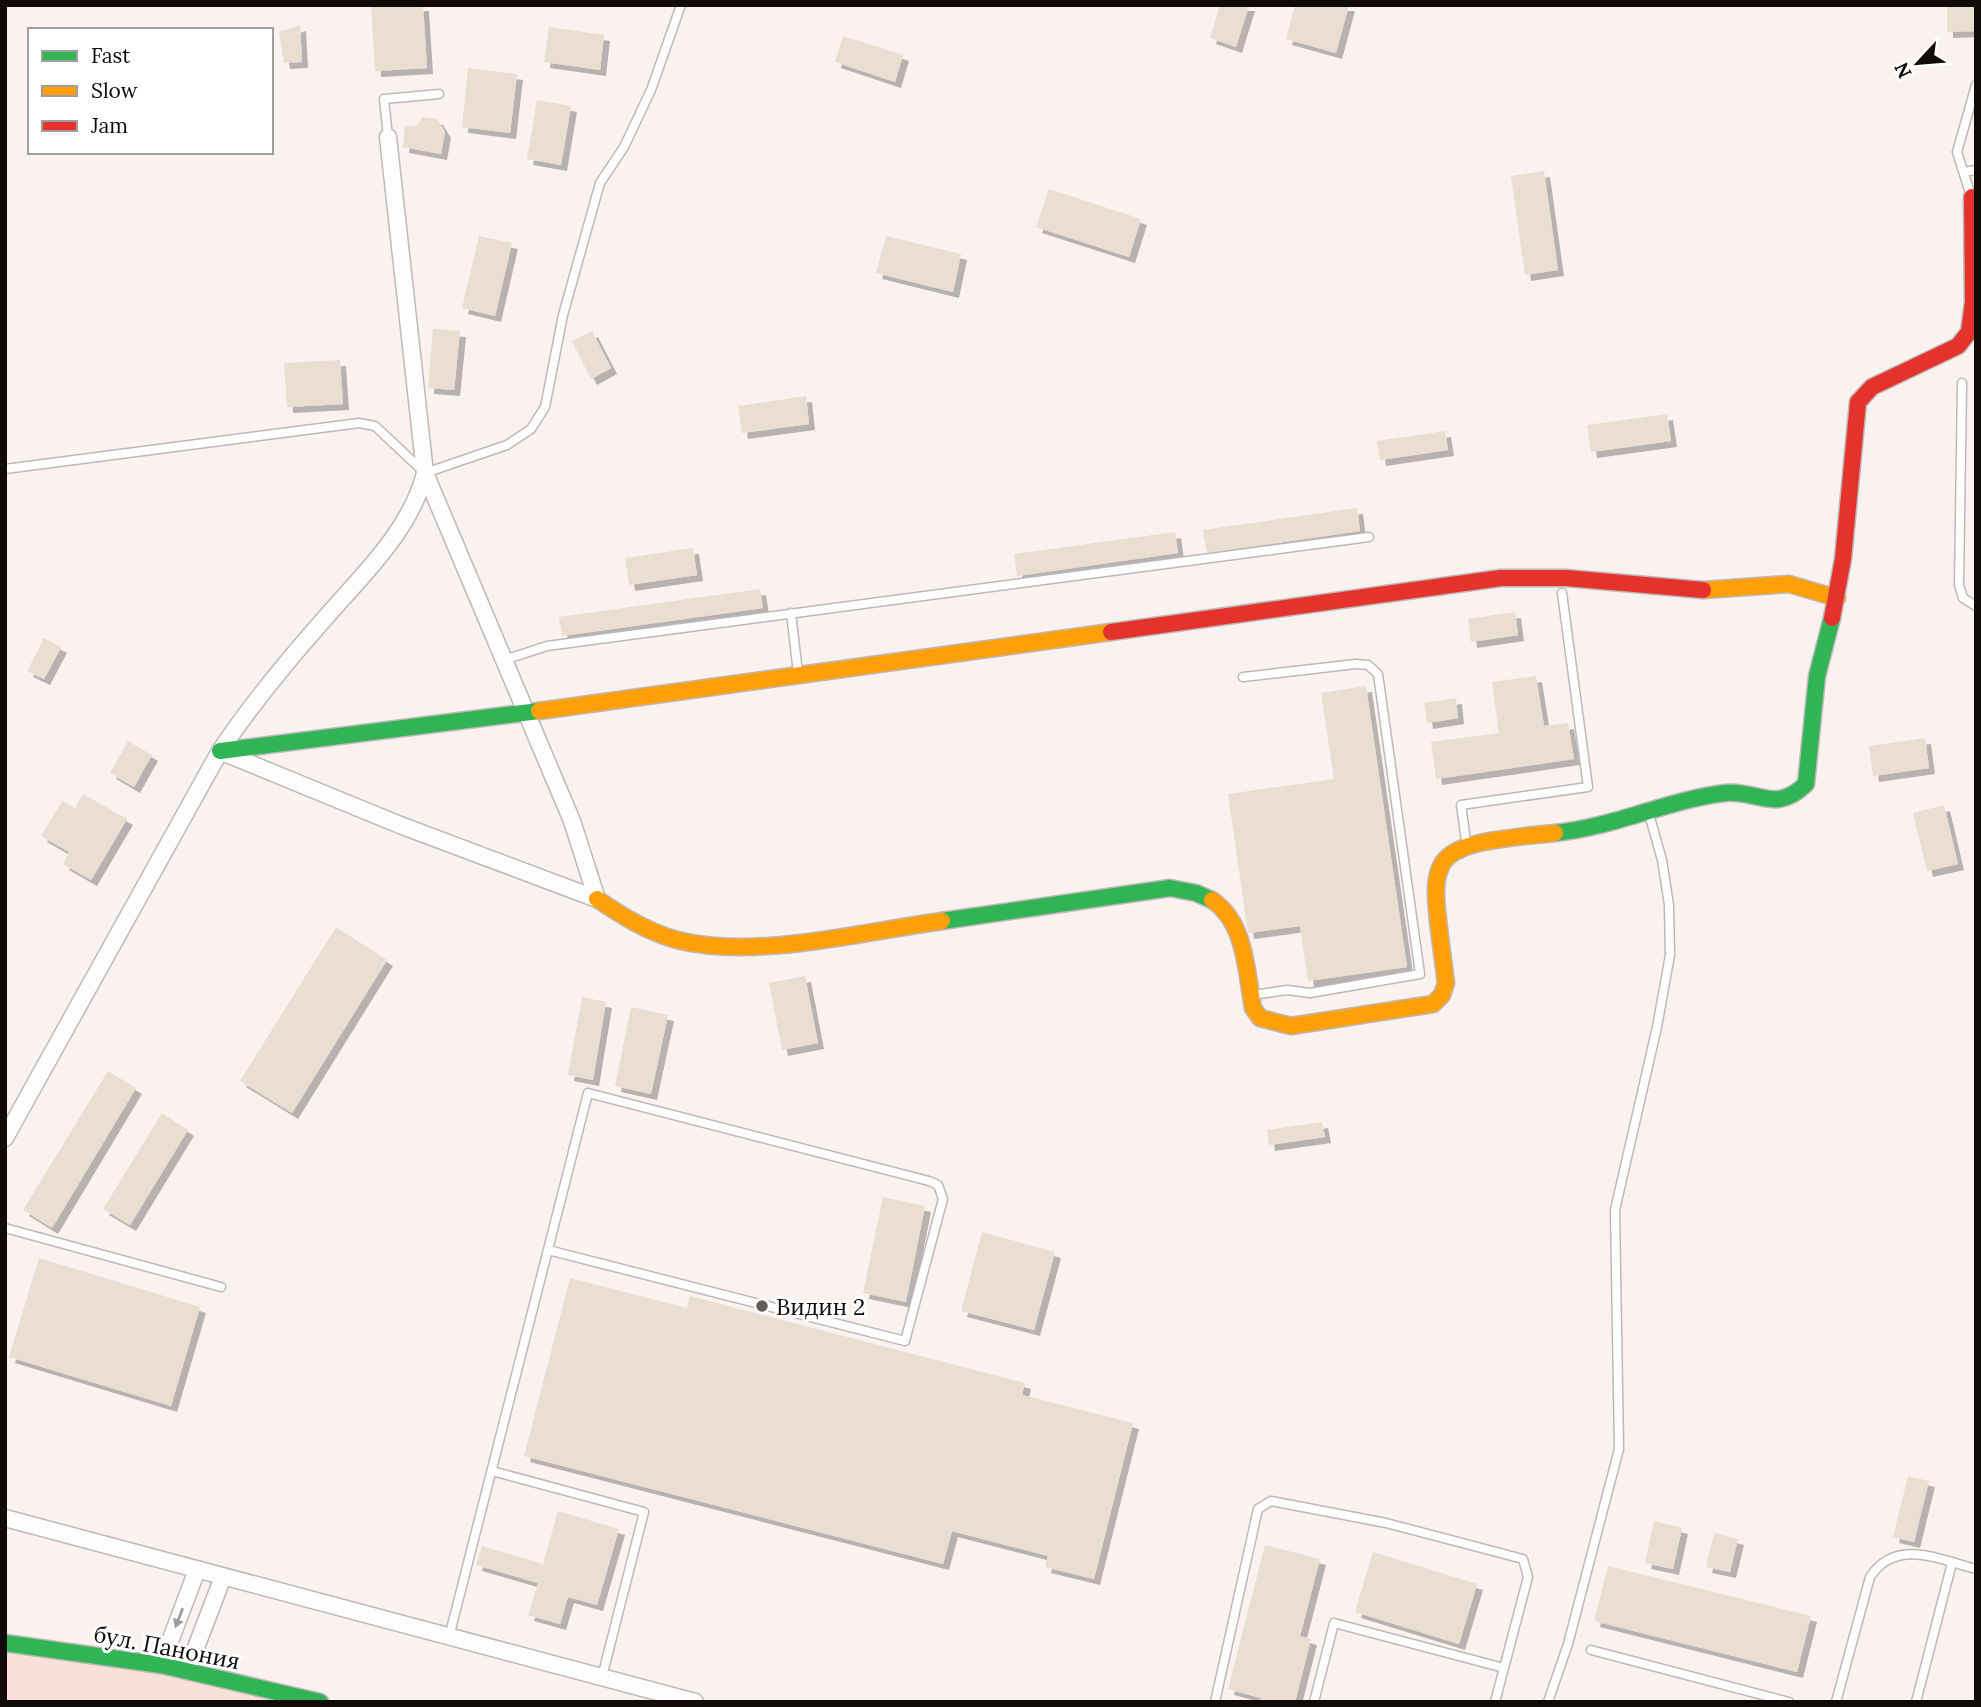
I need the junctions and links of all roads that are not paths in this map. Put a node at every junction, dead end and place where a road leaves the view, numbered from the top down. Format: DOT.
graph roads {
  1 [pos="681,5"];
  2 [pos="1976,85"];
  3 [pos="439,94"];
  4 [pos="388,136"];
  5 [pos="1976,170"];
  6 [pos="1964,172"];
  7 [pos="1974,197"];
  8 [pos="1962,383"];
  9 [pos="5,469"];
  10 [pos="425,473"];
  11 [pos="1368,537"];
  12 [pos="1562,593"];
  13 [pos="1837,598"];
  14 [pos="1976,606"];
  15 [pos="791,613"];
  16 [pos="504,660"];
  17 [pos="798,675"];
  18 [pos="1243,677"];
  19 [pos="526,713"];
  20 [pos="220,751"];
  21 [pos="1648,811"];
  22 [pos="1467,845"];
  23 [pos="597,898"];
  24 [pos="1250,996"];
  25 [pos="5,1138"];
  26 [pos="5,1228"];
  27 [pos="548,1250"];
  28 [pos="221,1287"];
  29 [pos="492,1471"];
  30 [pos="9,1520"];
  31 [pos="1952,1563"];
  32 [pos="1976,1569"];
  33 [pos="197,1570"];
  34 [pos="223,1577"];
  35 [pos="449,1637"];
  36 [pos="5,1643"];
  37 [pos="1591,1650"];
  38 [pos="161,1665"];
  39 [pos="1504,1668"];
  40 [pos="187,1671"];
  41 [pos="602,1677"];
  42 [pos="320,1702"];
  43 [pos="695,1702"];
  44 [pos="1215,1702"];
  45 [pos="1314,1702"];
  46 [pos="1495,1702"];
  47 [pos="1548,1702"];
  48 [pos="1789,1702"];
  49 [pos="1836,1702"];
  50 [pos="1916,1702"];
  1 -- 10 [label="lane"];
  2 -- 6 [label="lane"];
  3 -- 4 [label="lane"];
  4 -- 10 [label="street"];
  5 -- 6 [label="lane"];
  6 -- 7 [label="lane"];
  7 -- 13 [label="street"];
  8 -- 14 [label="lane"];
  9 -- 10 [label="lane"];
  10 -- 16 [label="street"];
  10 -- 20 [label="street"];
  11 -- 15 [label="lane"];
  12 -- 22 [label="lane"];
  13 -- 17 [label="street"];
  13 -- 21 [label="street"];
  15 -- 16 [label="lane"];
  15 -- 17 [label="lane"];
  16 -- 19 [label="street"];
  17 -- 19 [label="street"];
  18 -- 24 [label="lane"];
  19 -- 20 [label="street"];
  19 -- 23 [label="street"];
  20 -- 23 [label="street"];
  20 -- 25 [label="street"];
  21 -- 22 [label="street"];
  21 -- 47 [label="lane"];
  22 -- 24 [label="street"];
  23 -- 24 [label="street"];
  26 -- 28 [label="lane"];
  27 -- 27 [label="lane"];
  27 -- 29 [label="lane"];
  29 -- 35 [label="lane"];
  29 -- 41 [label="lane"];
  30 -- 33 [label="street"];
  31 -- 32 [label="lane"];
  31 -- 49 [label="lane"];
  31 -- 50 [label="lane"];
  33 -- 34 [label="street"];
  33 -- 38 [label="street, one-way"];
  34 -- 35 [label="street"];
  34 -- 40 [label="street"];
  35 -- 41 [label="street"];
  36 -- 38 [label="street, бул. Панония"];
  37 -- 48 [label="lane"];
  38 -- 40 [label="street, бул. Панония"];
  39 -- 44 [label="lane"];
  39 -- 45 [label="lane"];
  39 -- 46 [label="lane"];
  40 -- 42 [label="street, бул. Панония"];
  41 -- 43 [label="street"];
}
